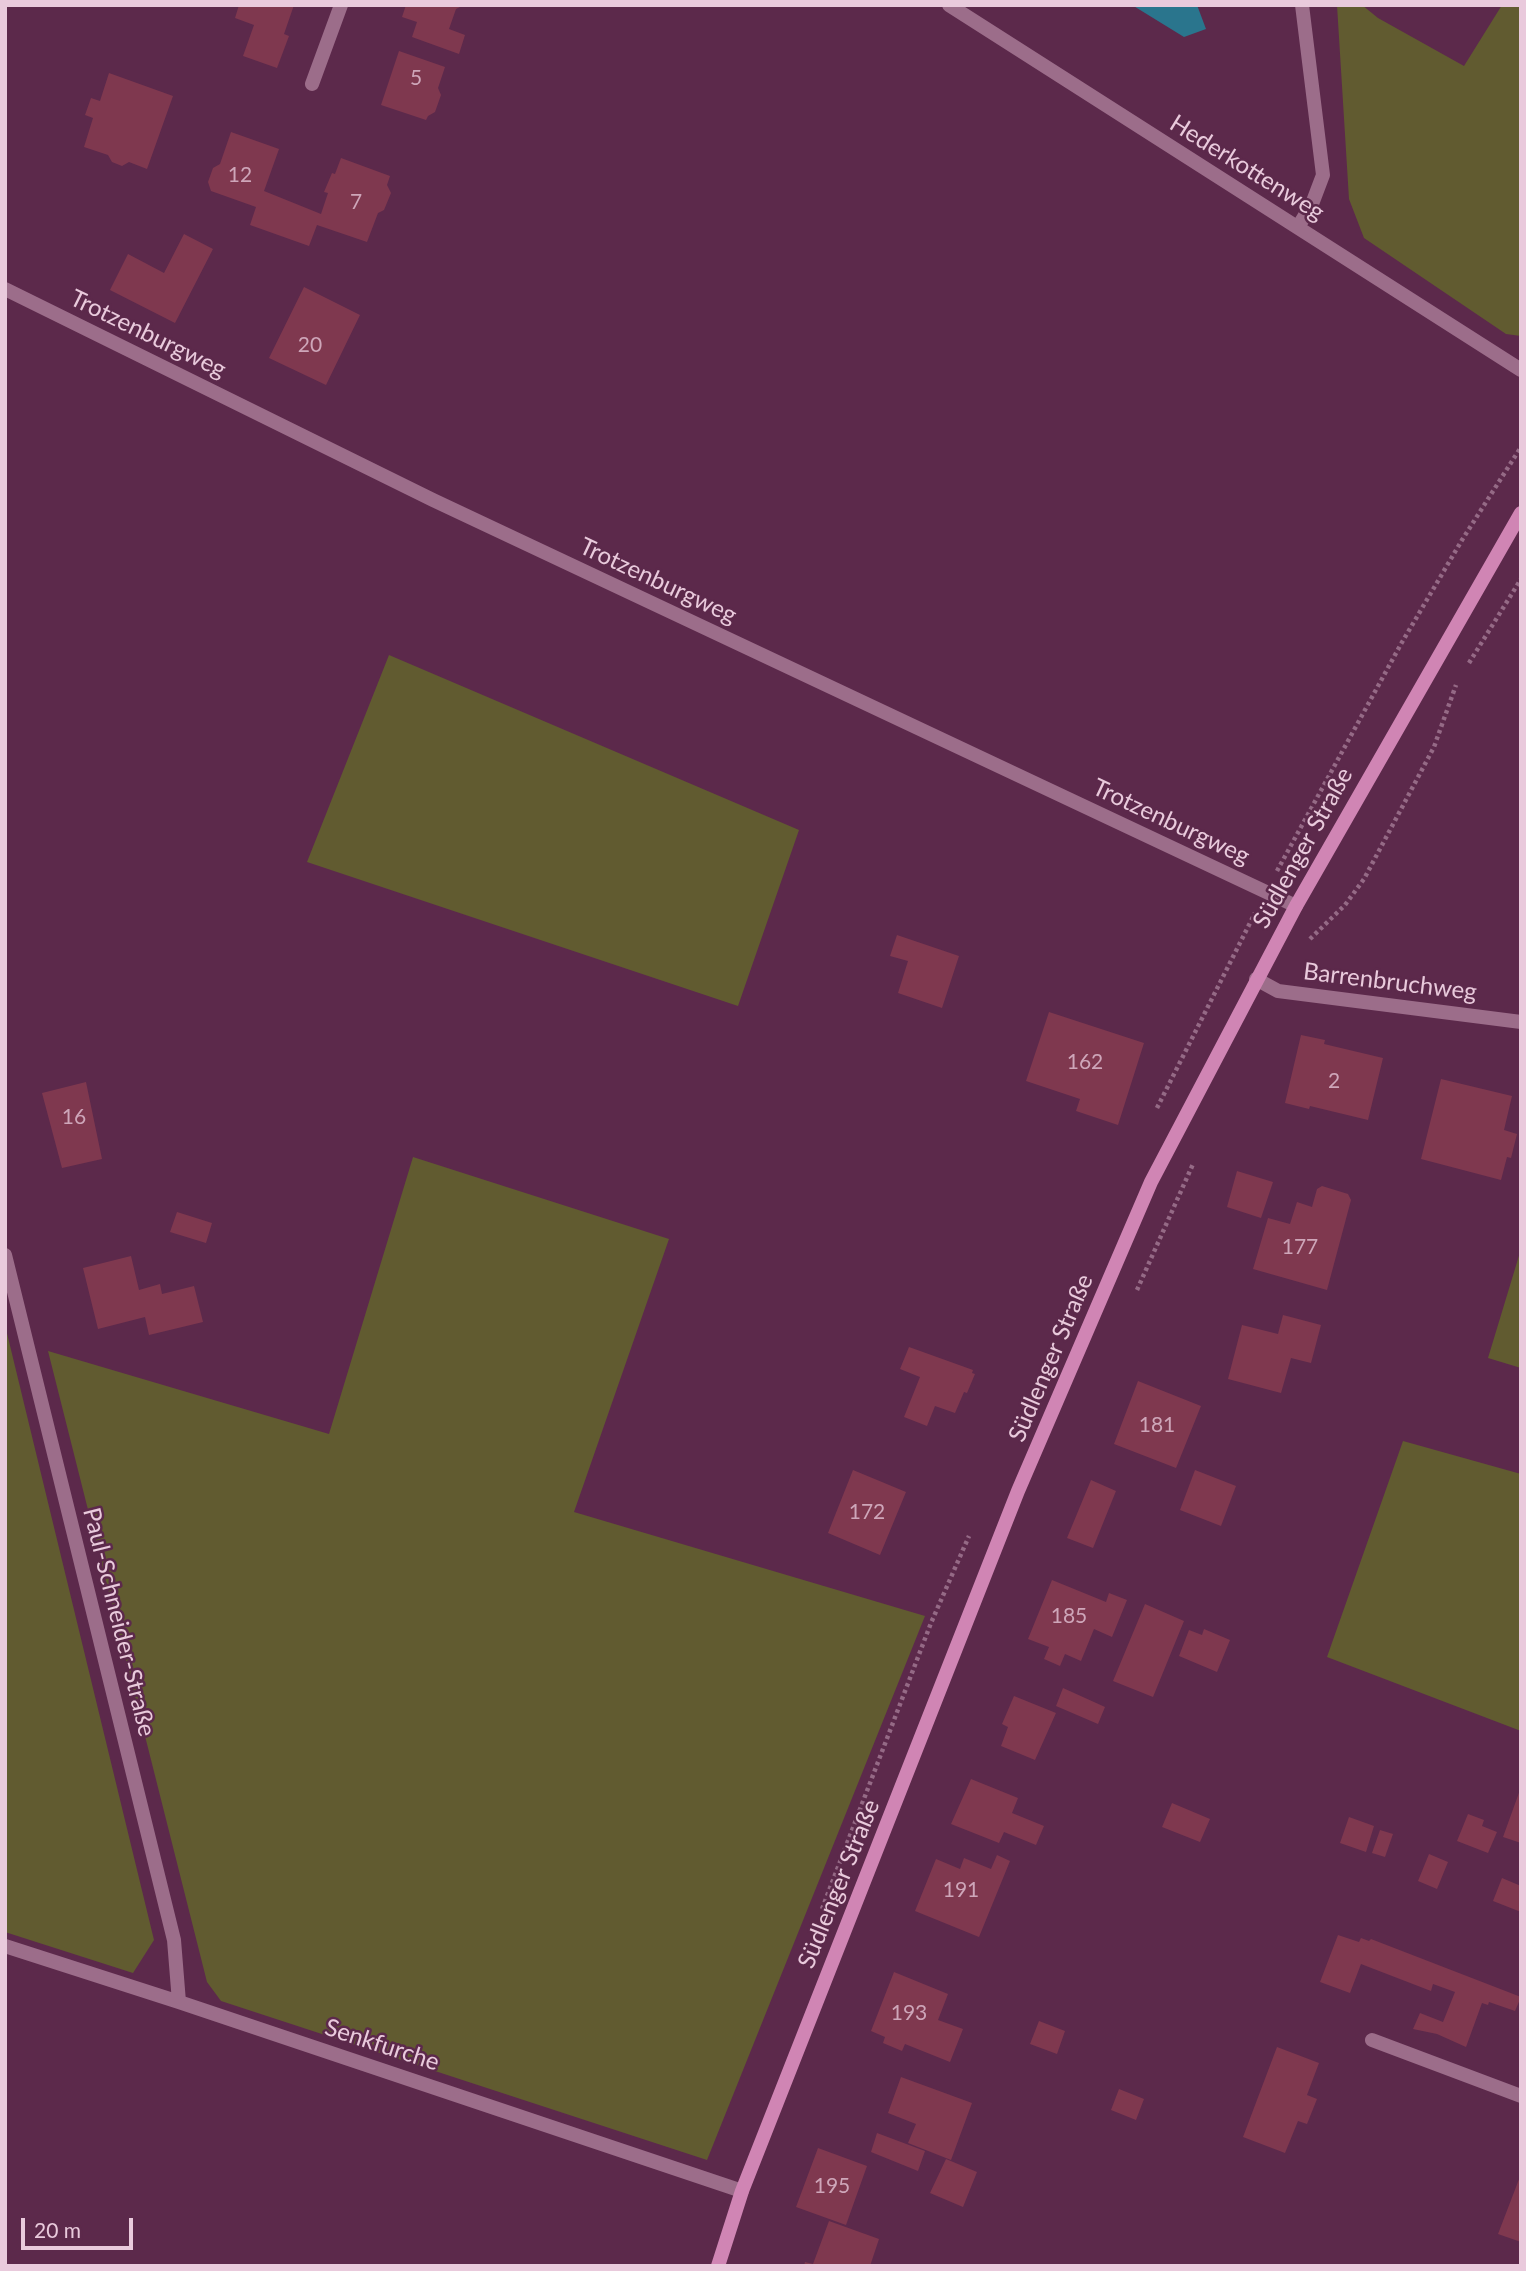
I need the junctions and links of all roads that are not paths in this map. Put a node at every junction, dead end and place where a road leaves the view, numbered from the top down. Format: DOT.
graph roads {
  1 [pos="341,5"];
  2 [pos="949,5"];
  3 [pos="1301,5"];
  4 [pos="313,83"];
  5 [pos="1298,227"];
  6 [pos="5,289"];
  7 [pos="1521,370"];
  8 [pos="1521,513"];
  9 [pos="1296,906"];
  10 [pos="1256,979"];
  11 [pos="1521,1022"];
  12 [pos="5,1255"];
  13 [pos="5,1946"];
  14 [pos="179,2001"];
  15 [pos="1372,2040"];
  16 [pos="1521,2096"];
  17 [pos="742,2191"];
  18 [pos="718,2266"];
  1 -- 4 [label="street"];
  2 -- 5 [label="street, Hederkottenweg"];
  3 -- 5 [label="street"];
  5 -- 7 [label="street, Hederkottenweg"];
  6 -- 9 [label="street, Trotzenburgweg"];
  8 -- 9 [label="main road, Südlenger Straße"];
  9 -- 10 [label="main road, Südlenger Straße"];
  10 -- 11 [label="street, Barrenbruchweg"];
  10 -- 17 [label="main road, Südlenger Straße"];
  12 -- 14 [label="street, Paul-Schneider-Straße"];
  13 -- 14 [label="street, Senkfurche"];
  14 -- 17 [label="street, Senkfurche"];
  15 -- 16 [label="street"];
  17 -- 18 [label="main road, Südlenger Straße"];
}
